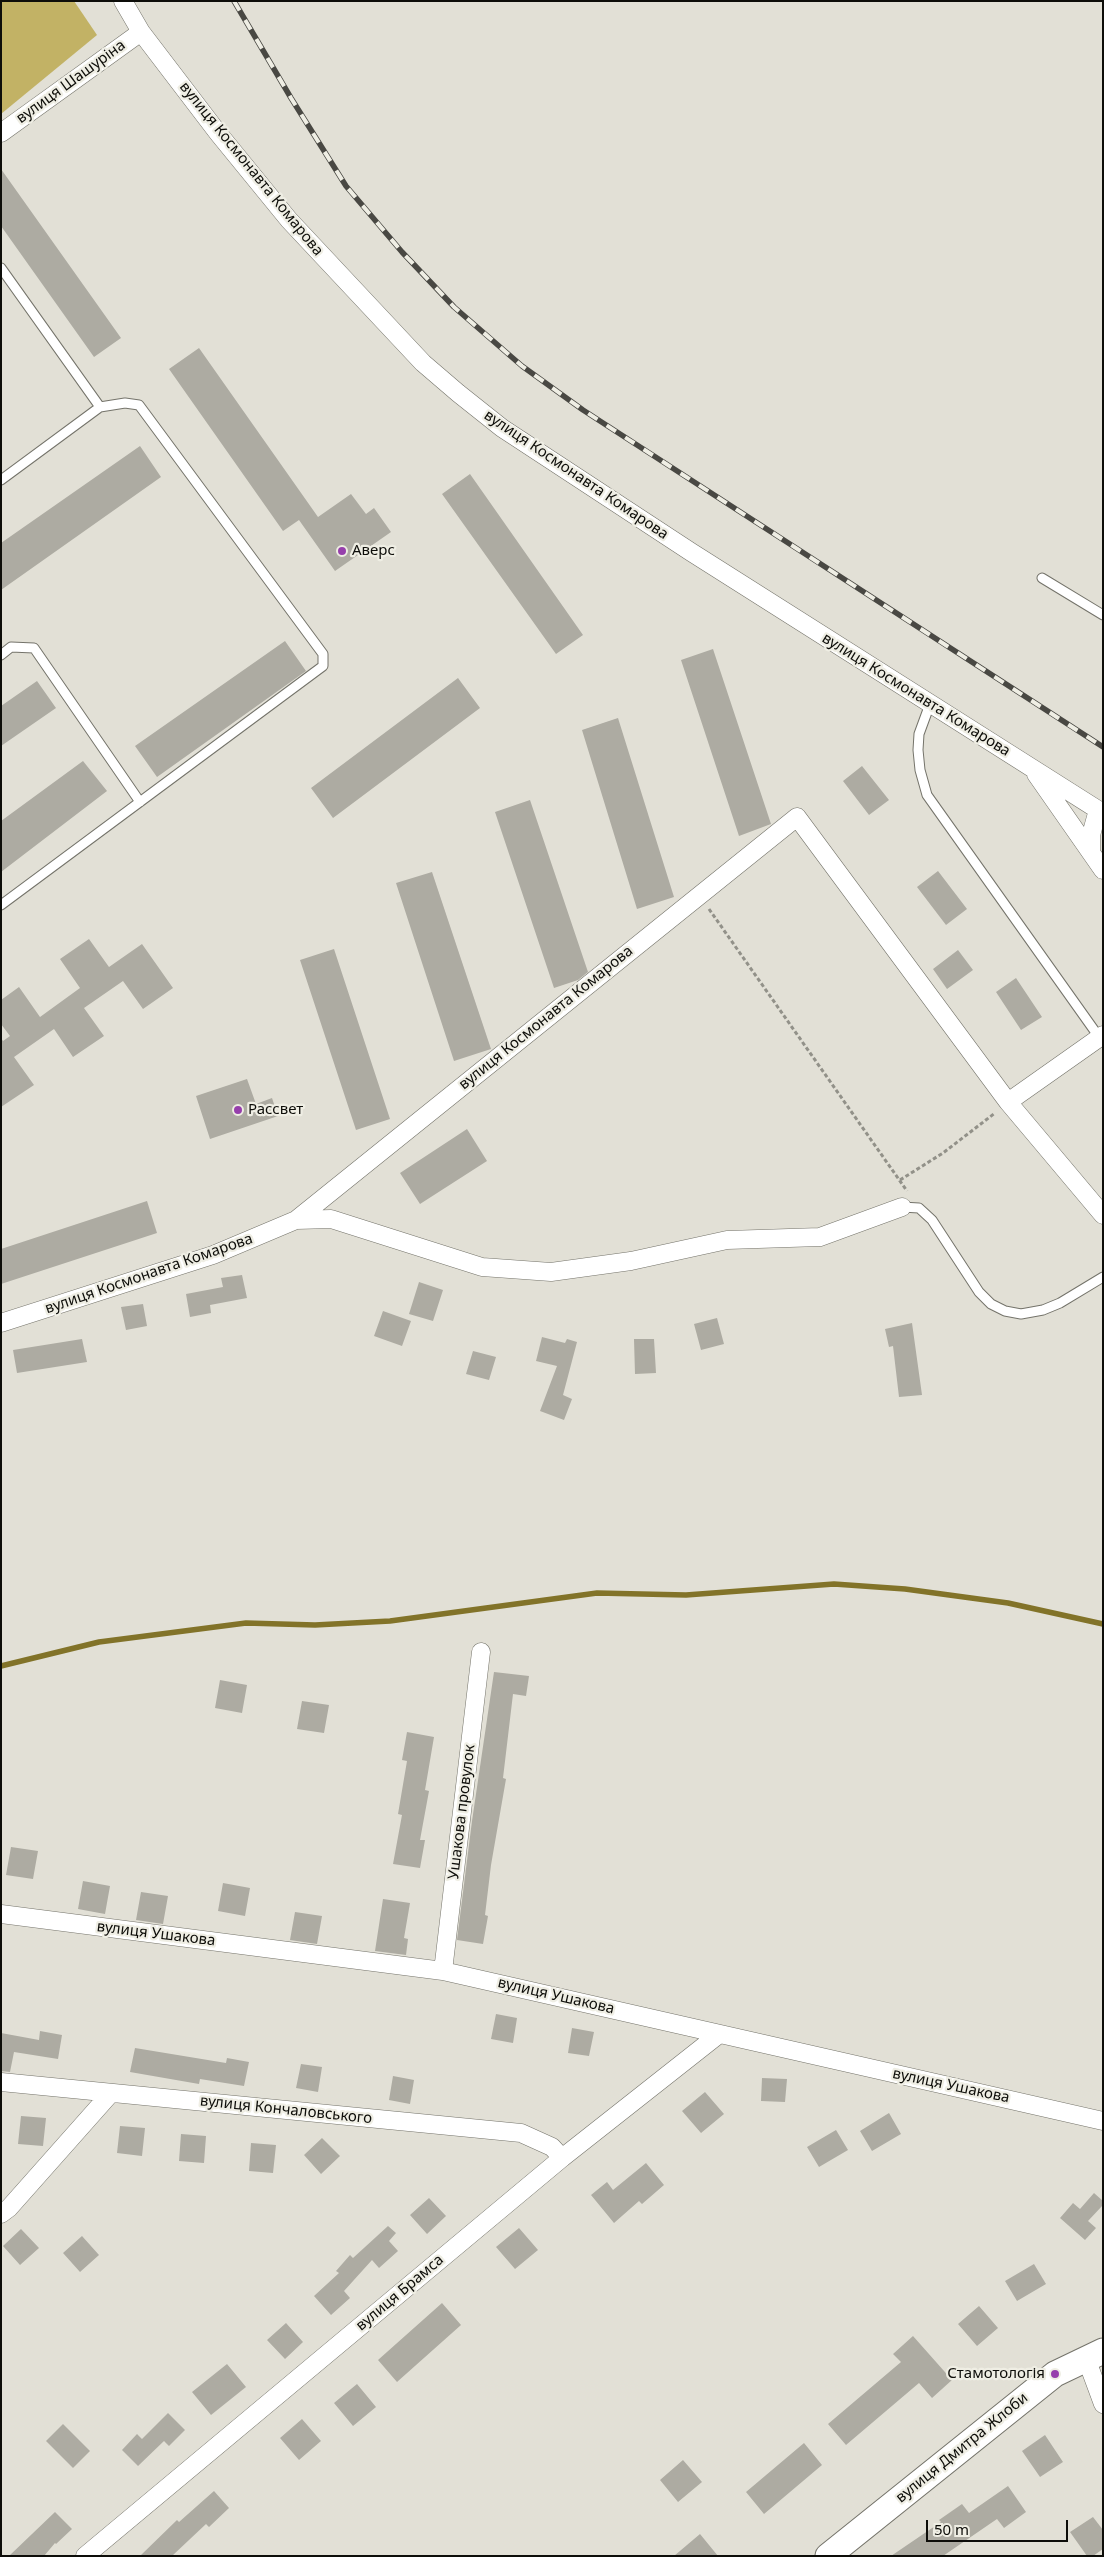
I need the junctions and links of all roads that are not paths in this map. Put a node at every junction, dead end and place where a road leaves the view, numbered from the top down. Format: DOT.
graph roads {
  1 [pos="123,1"];
  2 [pos="141,32"];
  3 [pos="1,133"];
  4 [pos="1,268"];
  5 [pos="100,407"];
  6 [pos="1,480"];
  7 [pos="1042,578"];
  8 [pos="1103,615"];
  9 [pos="1,655"];
  10 [pos="930,704"];
  11 [pos="1030,767"];
  12 [pos="140,802"];
  13 [pos="1101,808"];
  14 [pos="1091,852"];
  15 [pos="1103,870"];
  16 [pos="1,905"];
  17 [pos="1101,1036"];
  18 [pos="1008,1102"];
  19 [pos="911,1208"];
  20 [pos="1103,1214"];
  21 [pos="296,1220"];
  22 [pos="1103,1277"];
  23 [pos="1,1323"];
  24 [pos="482,1652"];
  25 [pos="1,1914"];
  26 [pos="443,1971"];
  27 [pos="718,2035"];
  28 [pos="1,2082"];
  29 [pos="111,2093"];
  30 [pos="1103,2121"];
  31 [pos="562,2158"];
  32 [pos="1,2214"];
  33 [pos="1095,2355"];
  34 [pos="1103,2404"];
  35 [pos="85,2556"];
  36 [pos="828,2556"];
  1 -- 2 [label="street, вулиця Космонавта Комарова"];
  2 -- 3 [label="street, вулиця Шашуріна"];
  2 -- 10 [label="street, вулиця Космонавта Комарова"];
  4 -- 5 [label="lane"];
  5 -- 6 [label="lane"];
  5 -- 12 [label="lane"];
  7 -- 8 [label="lane"];
  9 -- 12 [label="lane"];
  10 -- 11 [label="street, вулиця Космонавта Комарова"];
  10 -- 17 [label="lane"];
  11 -- 13 [label="street, вулиця Космонавта Комарова"];
  11 -- 14 [label="street"];
  12 -- 16 [label="lane"];
  13 -- 14 [label="street"];
  14 -- 15 [label="street"];
  17 -- 18 [label="street"];
  18 -- 20 [label="street"];
  18 -- 21 [label="street, вулиця Космонавта Комарова"];
  19 -- 21 [label="street, вулиця Космонавта Комарова"];
  19 -- 22 [label="lane"];
  21 -- 23 [label="street, вулиця Космонавта Комарова"];
  24 -- 26 [label="street, Ушакова провулок"];
  25 -- 26 [label="street, вулиця Ушакова"];
  26 -- 27 [label="street, вулиця Ушакова"];
  27 -- 30 [label="street, вулиця Ушакова"];
  27 -- 31 [label="street, вулиця Брамса"];
  28 -- 29 [label="street, вулиця Кончаловського"];
  29 -- 31 [label="street, вулиця Кончаловського"];
  29 -- 32 [label="street"];
  31 -- 35 [label="street, вулиця Брамса"];
  33 -- 34 [label="street"];
  33 -- 36 [label="main road, вулиця Дмитра Жлоби"];
}
